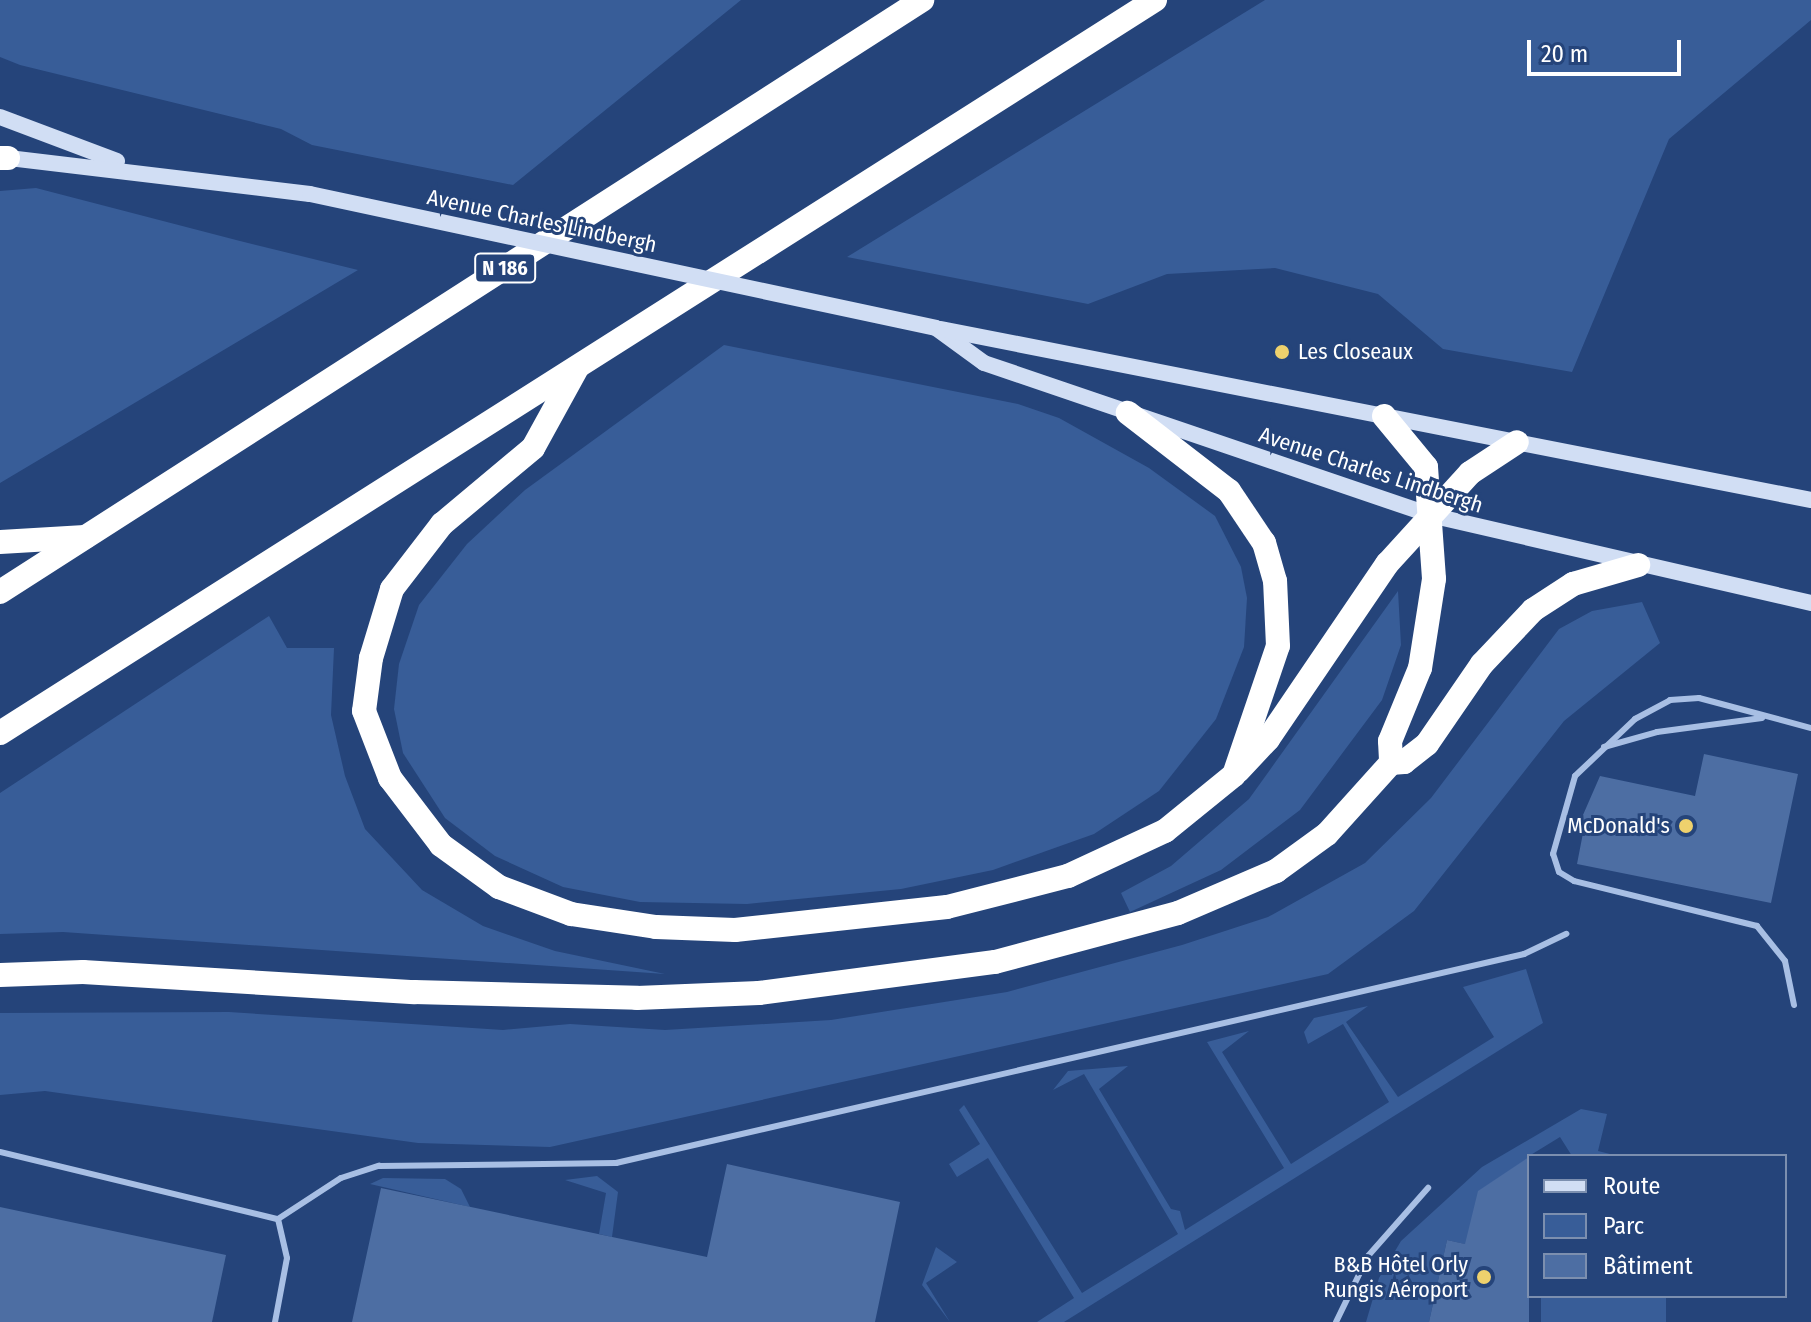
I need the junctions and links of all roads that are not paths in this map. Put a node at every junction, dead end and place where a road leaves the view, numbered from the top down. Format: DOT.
graph roads {
  1 [pos="922,0"];
  2 [pos="1155,0"];
  3 [pos="0,117"];
  4 [pos="3,158"];
  5 [pos="137,169"];
  6 [pos="936,328"];
  7 [pos="577,368"];
  8 [pos="1128,413"];
  9 [pos="1384,416"];
  10 [pos="1517,442"];
  11 [pos="1811,500"];
  12 [pos="1430,515"];
  13 [pos="87,537"];
  14 [pos="0,542"];
  15 [pos="1638,565"];
  16 [pos="0,592"];
  17 [pos="1811,603"];
  18 [pos="1765,717"];
  19 [pos="1811,728"];
  20 [pos="0,733"];
  21 [pos="1601,748"];
  22 [pos="1391,763"];
  23 [pos="1234,775"];
  24 [pos="1566,934"];
  25 [pos="0,975"];
  26 [pos="1794,1005"];
  27 [pos="0,1152"];
  28 [pos="1428,1188"];
  29 [pos="278,1219"];
  30 [pos="275,1322"];
  31 [pos="1336,1322"];
  1 -- 13 [label="highway, N 186"];
  2 -- 7 [label="highway"];
  3 -- 5 [label="main road, Avenue Charles Lindbergh"];
  4 -- 5 [label="main road, Avenue Charles Lindbergh"];
  5 -- 6 [label="main road, Avenue Charles Lindbergh, bridge"];
  6 -- 8 [label="main road, Avenue Charles Lindbergh"];
  6 -- 9 [label="main road, Avenue Charles Lindbergh"];
  7 -- 20 [label="highway"];
  7 -- 23 [label="highway"];
  8 -- 12 [label="main road, Avenue Charles Lindbergh"];
  8 -- 23 [label="highway"];
  9 -- 10 [label="main road, Avenue Charles Lindbergh"];
  9 -- 12 [label="highway"];
  10 -- 11 [label="main road, Avenue Charles Lindbergh"];
  10 -- 12 [label="highway"];
  12 -- 15 [label="main road, Avenue Charles Lindbergh"];
  12 -- 22 [label="highway"];
  12 -- 23 [label="highway"];
  13 -- 14 [label="highway"];
  13 -- 16 [label="highway, N 186"];
  15 -- 17 [label="main road, Avenue Charles Lindbergh"];
  15 -- 22 [label="highway"];
  18 -- 19 [label="lane"];
  18 -- 21 [label="lane"];
  18 -- 21 [label="lane"];
  21 -- 26 [label="lane"];
  22 -- 25 [label="highway"];
  24 -- 29 [label="lane"];
  27 -- 29 [label="lane"];
  28 -- 31 [label="lane"];
  29 -- 30 [label="lane"];
}
